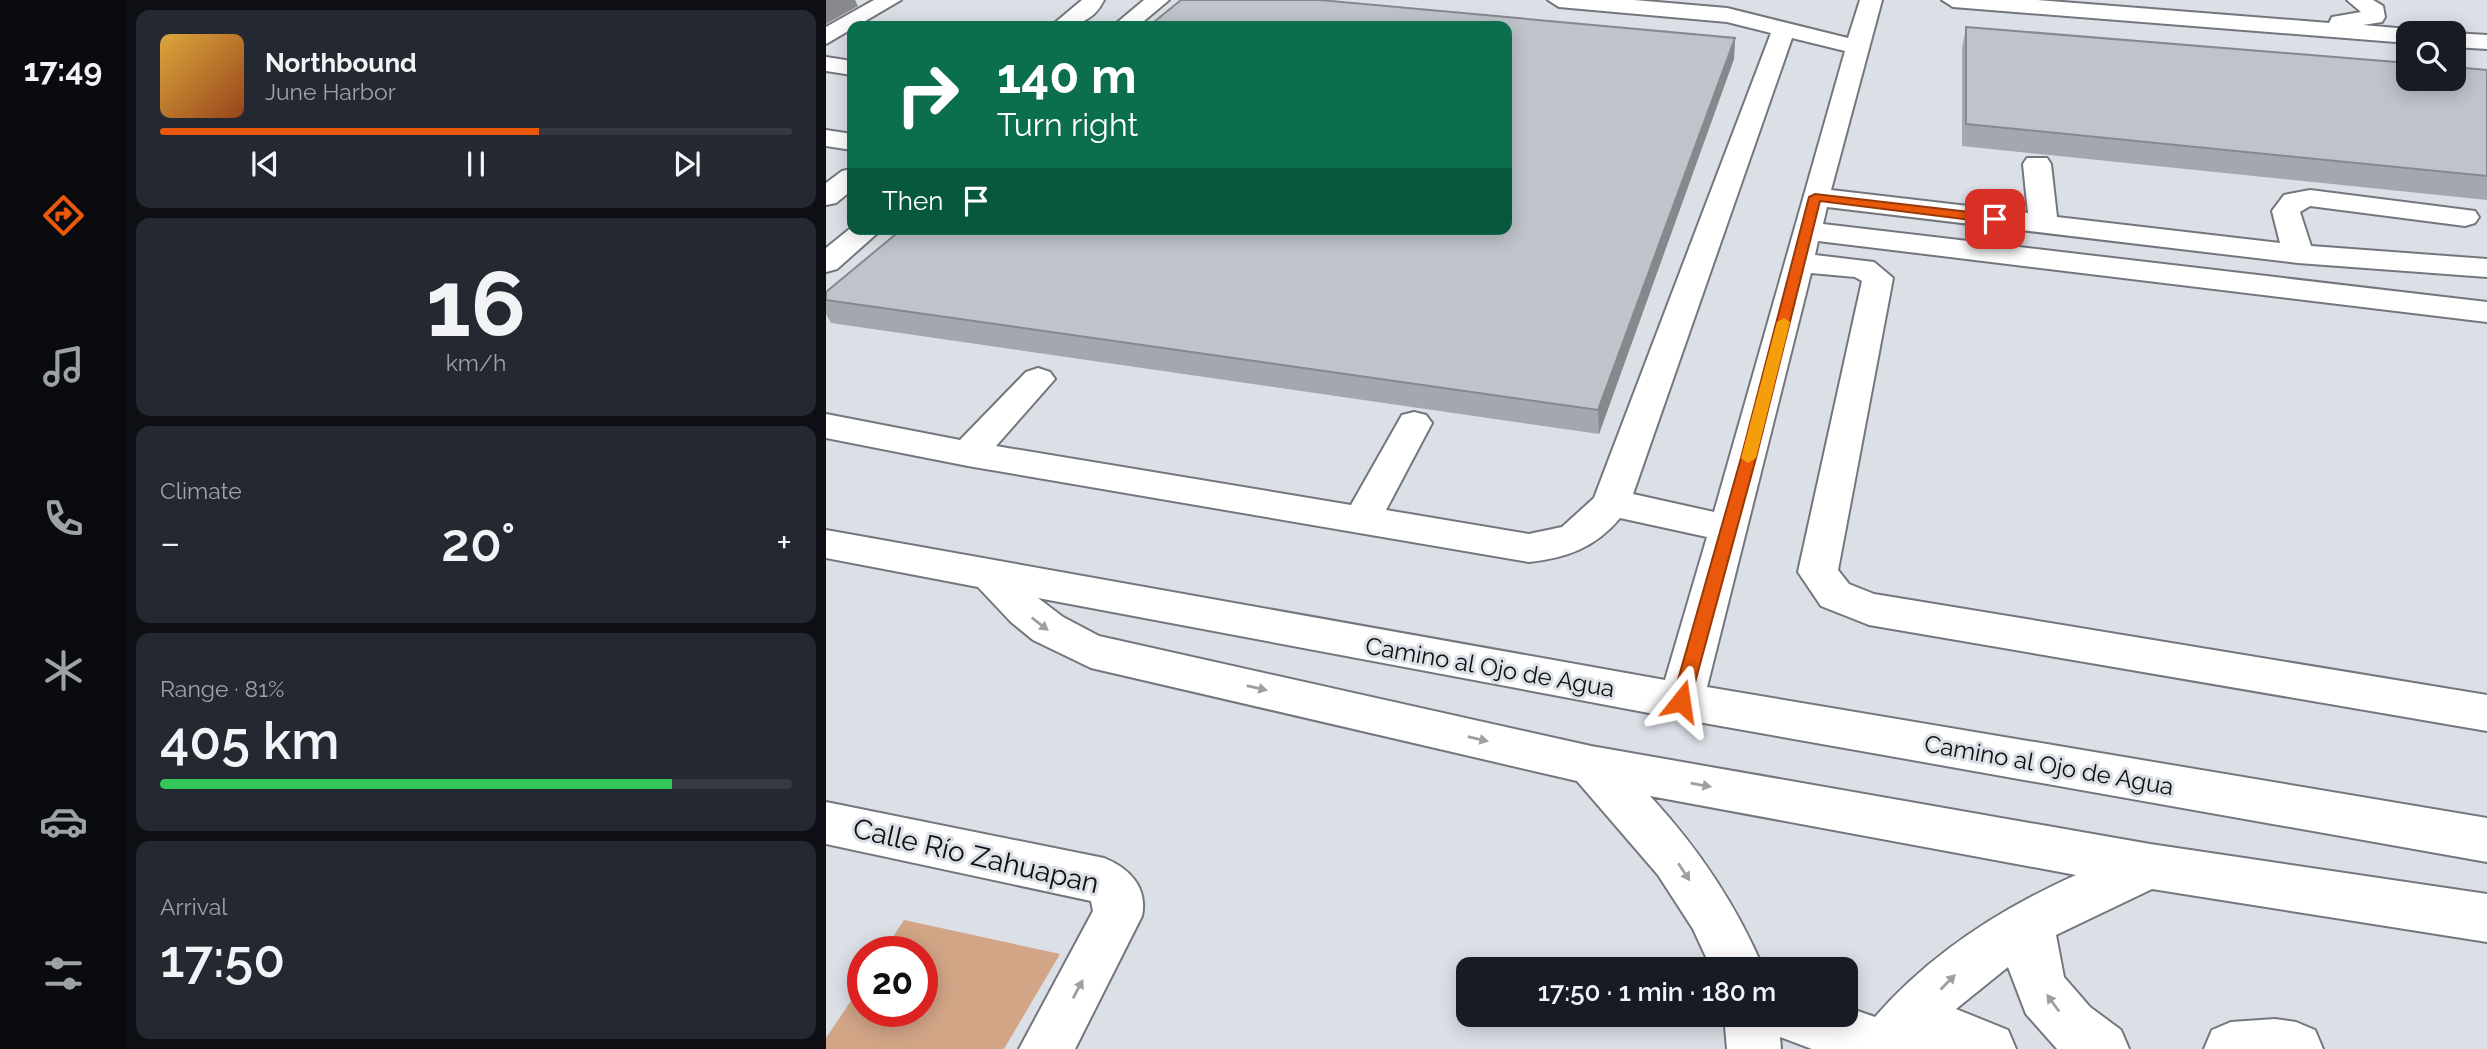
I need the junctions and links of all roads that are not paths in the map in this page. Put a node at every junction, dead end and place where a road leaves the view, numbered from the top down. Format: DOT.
graph roads {
  1 [pos="890,0"];
  2 [pos="1093,0"];
  3 [pos="1158,0"];
  4 [pos="1559,0"];
  5 [pos="1871,0"];
  6 [pos="1953,0"];
  7 [pos="2101,0"];
  8 [pos="2358,0"];
  9 [pos="854,21"];
  10 [pos="1070,21"];
  11 [pos="1131,21"];
  12 [pos="847,25"];
  13 [pos="1784,28"];
  14 [pos="2396,35"];
  15 [pos="826,37"];
  16 [pos="2466,41"];
  17 [pos="2487,42"];
  18 [pos="1859,48"];
  19 [pos="826,64"];
  20 [pos="847,67"];
  21 [pos="826,138"];
  22 [pos="847,141"];
  23 [pos="2037,164"];
  24 [pos="847,181"];
  25 [pos="826,197"];
  26 [pos="1815,197"];
  27 [pos="2465,217"];
  28 [pos="2042,224"];
  29 [pos="861,235"];
  30 [pos="1803,247"];
  31 [pos="2298,254"];
  32 [pos="826,263"];
  33 [pos="2487,268"];
  34 [pos="2487,312"];
  35 [pos="1038,379"];
  36 [pos="1414,423"];
  37 [pos="826,426"];
  38 [pos="968,454"];
  39 [pos="1611,503"];
  40 [pos="1362,521"];
  41 [pos="1727,528"];
  42 [pos="826,544"];
  43 [pos="992,576"];
  44 [pos="1681,701"];
  45 [pos="2487,713"];
  46 [pos="1591,765"];
  47 [pos="826,823"];
  48 [pos="2487,840"];
  49 [pos="2150,866"];
  50 [pos="2487,918"];
  51 [pos="2029,922"];
  52 [pos="1732,957"];
  53 [pos="1752,1027"];
  54 [pos="1845,1027"];
  55 [pos="1894,1038"];
  56 [pos="1046,1049"];
  57 [pos="1754,1049"];
  58 [pos="1989,1049"];
  59 [pos="2102,1049"];
  60 [pos="2231,1049"];
  61 [pos="2297,1049"];
  1 -- 9 [label="street"];
  2 -- 10 [label="street"];
  3 -- 11 [label="street"];
  4 -- 13 [label="street"];
  5 -- 18 [label="street"];
  6 -- 14 [label="street"];
  7 -- 8 [label="street"];
  12 -- 15 [label="street"];
  13 -- 18 [label="street"];
  13 -- 39 [label="street"];
  16 -- 17 [label="street"];
  18 -- 26 [label="street"];
  19 -- 20 [label="street"];
  21 -- 22 [label="street"];
  23 -- 28 [label="street"];
  24 -- 25 [label="street"];
  26 -- 28 [label="street"];
  26 -- 30 [label="street"];
  27 -- 31 [label="street"];
  28 -- 31 [label="street"];
  29 -- 32 [label="street"];
  30 -- 34 [label="street"];
  30 -- 41 [label="street"];
  30 -- 45 [label="street"];
  31 -- 33 [label="street"];
  35 -- 38 [label="street"];
  36 -- 40 [label="street"];
  37 -- 38 [label="street"];
  38 -- 40 [label="street"];
  39 -- 40 [label="street"];
  39 -- 41 [label="street"];
  41 -- 44 [label="street"];
  42 -- 43 [label="street, Camino al Ojo de Agua"];
  43 -- 44 [label="street, Camino al Ojo de Agua"];
  43 -- 46 [label="street, one-way"];
  44 -- 48 [label="street, Camino al Ojo de Agua"];
  46 -- 49 [label="street, one-way"];
  46 -- 52 [label="street, one-way"];
  56 -- 47 [label="street, Calle Río Zahuapan, one-way"];
  49 -- 50 [label="street"];
  49 -- 51 [label="street"];
  55 -- 51 [label="street, one-way"];
  59 -- 51 [label="street, one-way"];
  53 -- 57 [label="street"];
  54 -- 55 [label="street"];
  55 -- 58 [label="street"];
  60 -- 61 [label="street"];
}
